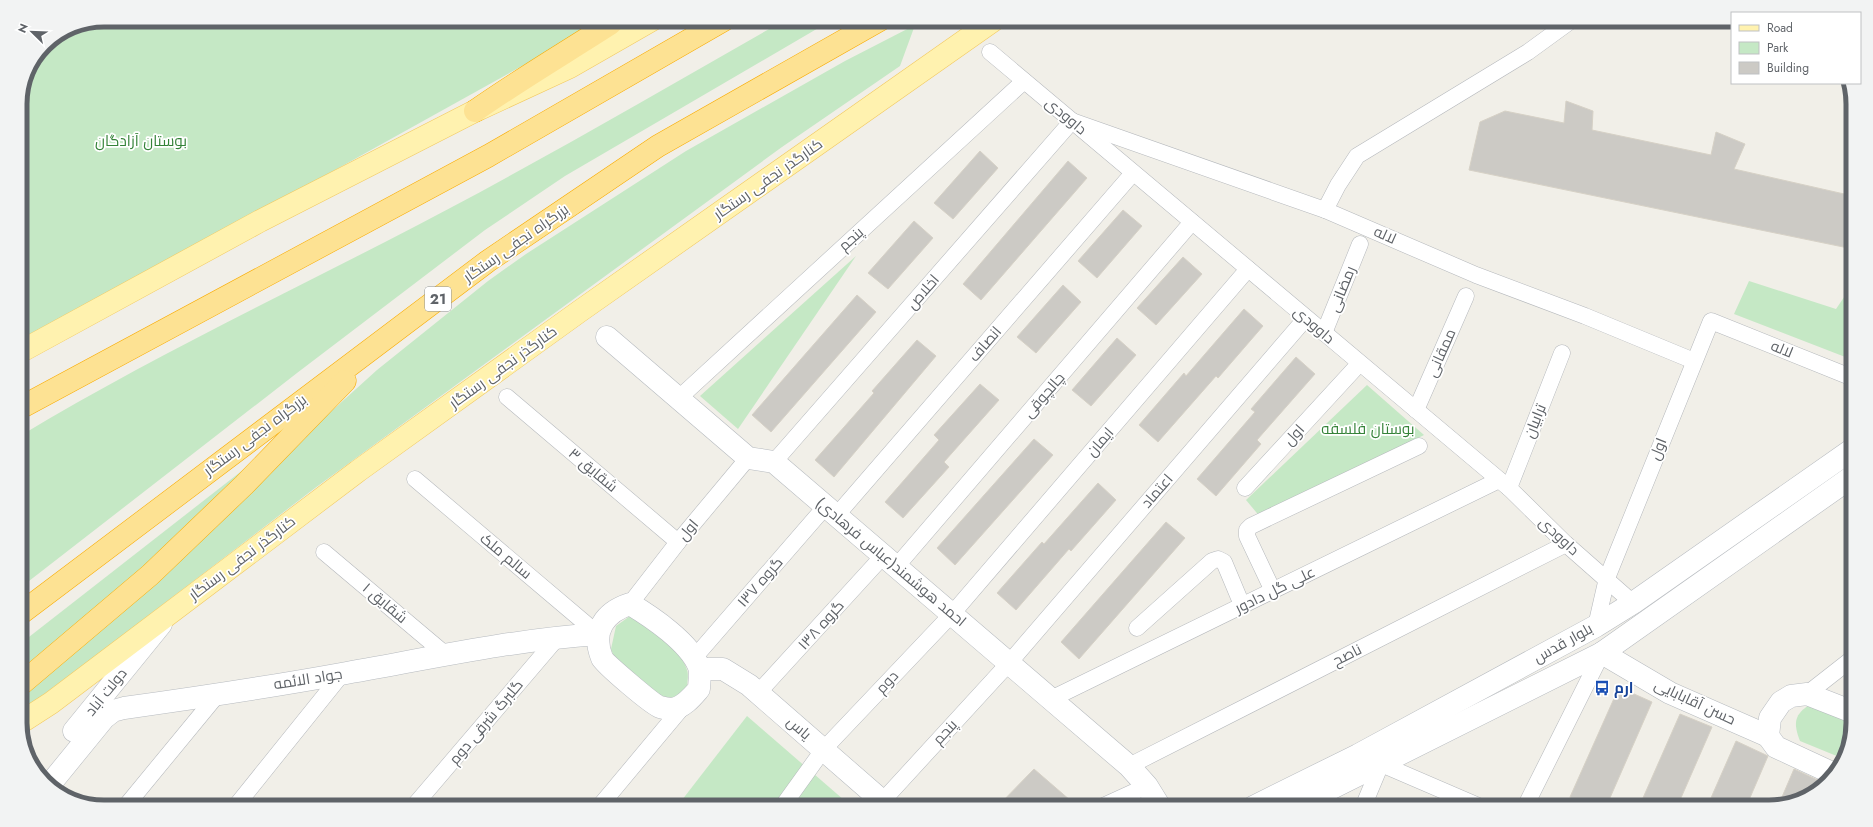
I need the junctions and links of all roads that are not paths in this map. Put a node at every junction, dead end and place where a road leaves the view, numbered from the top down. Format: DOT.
graph roads {
  1 [pos="605,27"];
  2 [pos="640,27"];
  3 [pos="712,27"];
  4 [pos="868,27"];
  5 [pos="984,27"];
  6 [pos="1562,27"];
  7 [pos="990,52"];
  8 [pos="1024,81"];
  9 [pos="475,111"];
  10 [pos="1072,121"];
  11 [pos="1133,173"];
  12 [pos="1325,210"];
  13 [pos="1192,222"];
  14 [pos="1360,244"];
  15 [pos="1248,269"];
  16 [pos="1466,296"];
  17 [pos="1306,318"];
  18 [pos="1711,321"];
  19 [pos="395,331"];
  20 [pos="1324,333"];
  21 [pos="607,337"];
  22 [pos="27,348"];
  23 [pos="1562,353"];
  24 [pos="1694,361"];
  25 [pos="1359,364"];
  26 [pos="1846,375"];
  27 [pos="507,398"];
  28 [pos="679,398"];
  29 [pos="27,404"];
  30 [pos="1416,410"];
  31 [pos="1419,446"];
  32 [pos="1846,453"];
  33 [pos="748,458"];
  34 [pos="774,462"];
  35 [pos="415,478"];
  36 [pos="1846,481"];
  37 [pos="1504,484"];
  38 [pos="1245,488"];
  39 [pos="831,511"];
  40 [pos="678,542"];
  41 [pos="1566,544"];
  42 [pos="324,552"];
  43 [pos="889,561"];
  44 [pos="1607,578"];
  45 [pos="1273,591"];
  46 [pos="1634,603"];
  47 [pos="630,604"];
  48 [pos="1242,606"];
  49 [pos="27,609"];
  50 [pos="173,610"];
  51 [pos="952,614"];
  52 [pos="1596,626"];
  53 [pos="1137,628"];
  54 [pos="598,634"];
  55 [pos="558,637"];
  56 [pos="1602,653"];
  57 [pos="445,654"];
  58 [pos="697,663"];
  59 [pos="1009,663"];
  60 [pos="1846,663"];
  61 [pos="342,674"];
  62 [pos="27,679"];
  63 [pos="758,693"];
  64 [pos="218,694"];
  65 [pos="1807,694"];
  66 [pos="1051,699"];
  67 [pos="686,703"];
  68 [pos="1846,709"];
  69 [pos="27,718"];
  70 [pos="1768,736"];
  71 [pos="823,750"];
  72 [pos="1381,764"];
  73 [pos="1129,766"];
  74 [pos="43,770"];
  75 [pos="1829,772"];
  76 [pos="53,781"];
  77 [pos="1147,786"];
  78 [pos="131,800"];
  79 [pos="241,800"];
  80 [pos="420,800"];
  81 [pos="605,800"];
  82 [pos="787,800"];
  83 [pos="878,800"];
  84 [pos="887,800"];
  85 [pos="1116,800"];
  86 [pos="1156,800"];
  87 [pos="1267,800"];
  88 [pos="1308,800"];
  89 [pos="1366,800"];
  90 [pos="1465,800"];
  91 [pos="1528,800"];
  1 -- 9 [label="highway"];
  2 -- 9 [label="main road"];
  3 -- 29 [label="highway"];
  4 -- 19 [label="highway, بزرگراه نجفی رستگار / 21"];
  5 -- 50 [label="main road, کنارگذر نجفی رستگار"];
  6 -- 12 [label="street"];
  7 -- 8 [label="street, داوودی"];
  8 -- 10 [label="street, داوودی"];
  8 -- 28 [label="street, پنجم"];
  9 -- 22 [label="main road"];
  10 -- 11 [label="street, داوودی"];
  10 -- 12 [label="street, لاله"];
  10 -- 34 [label="street, اخلاص"];
  11 -- 13 [label="street, داوودی"];
  11 -- 39 [label="street, انصاف"];
  12 -- 24 [label="street, لاله"];
  13 -- 15 [label="street, داوودی"];
  13 -- 43 [label="street, چالچوقی"];
  14 -- 20 [label="street, رمضانی"];
  15 -- 17 [label="street, داوودی"];
  15 -- 51 [label="street, ایمان"];
  16 -- 30 [label="street, ممقانی"];
  17 -- 20 [label="street, داوودی"];
  17 -- 59 [label="street, اعتماد"];
  18 -- 24 [label="street, اول"];
  18 -- 26 [label="street, لاله"];
  19 -- 49 [label="highway, بزرگراه نجفی رستگار / 21"];
  19 -- 62 [label="highway"];
  20 -- 25 [label="street, داوودی"];
  21 -- 28 [label="street"];
  23 -- 37 [label="street, ترابیان"];
  24 -- 44 [label="street, اول"];
  25 -- 30 [label="street, داوودی"];
  25 -- 38 [label="street, اول"];
  27 -- 40 [label="street, شقایق ۳"];
  28 -- 33 [label="street"];
  30 -- 37 [label="street, داوودی"];
  31 -- 45 [label="street"];
  32 -- 46 [label="street, بلوار قدس"];
  33 -- 34 [label="street"];
  33 -- 40 [label="street, اول"];
  34 -- 39 [label="street, احمد هوشمند(عباس فرهادی)"];
  35 -- 54 [label="street, سالم ملک"];
  36 -- 56 [label="street, بلوار قدس"];
  37 -- 41 [label="street, داوودی"];
  37 -- 45 [label="street, علی گل دادور"];
  39 -- 43 [label="street, احمد هوشمند(عباس فرهادی)"];
  39 -- 58 [label="street, گروه ۱۳۷"];
  40 -- 47 [label="street, اول"];
  41 -- 44 [label="street, داوودی"];
  41 -- 73 [label="street, ناصح"];
  42 -- 57 [label="street, شقایق ۱"];
  43 -- 51 [label="street, احمد هوشمند(عباس فرهادی)"];
  43 -- 63 [label="street, گروه ۱۳۸"];
  44 -- 46 [label="street, داوودی"];
  44 -- 52 [label="street, اول"];
  45 -- 48 [label="street, علی گل دادور"];
  46 -- 52 [label="street, بلوار قدس"];
  47 -- 54 [label="street"];
  47 -- 58 [label="street"];
  48 -- 53 [label="street"];
  48 -- 66 [label="street, علی گل دادور"];
  50 -- 69 [label="main road, کنارگذر نجفی رستگار"];
  50 -- 74 [label="street, دولت آباد"];
  51 -- 59 [label="street, احمد هوشمند(عباس فرهادی)"];
  51 -- 71 [label="street, دوم"];
  52 -- 56 [label="street"];
  52 -- 87 [label="street, بلوار قدس"];
  54 -- 55 [label="street, جواد الائمه"];
  54 -- 67 [label="street"];
  55 -- 57 [label="street, جواد الائمه"];
  55 -- 80 [label="street, گلبرگ شرقی دوم"];
  56 -- 70 [label="street, حسن آقابابایی"];
  56 -- 72 [label="street, بلوار قدس"];
  56 -- 91 [label="street"];
  57 -- 61 [label="street, جواد الائمه"];
  58 -- 63 [label="street, یاس"];
  58 -- 67 [label="street"];
  59 -- 66 [label="street, احمد هوشمند(عباس فرهادی)"];
  59 -- 84 [label="street, پنجم"];
  60 -- 65 [label="street"];
  61 -- 64 [label="street, جواد الائمه"];
  61 -- 79 [label="street"];
  63 -- 71 [label="street, یاس"];
  64 -- 76 [label="street, جواد الائمه"];
  64 -- 78 [label="street"];
  65 -- 68 [label="street"];
  65 -- 70 [label="street"];
  66 -- 73 [label="street, احمد هوشمند(عباس فرهادی)"];
  67 -- 81 [label="street"];
  70 -- 75 [label="street"];
  71 -- 82 [label="street, دوم"];
  71 -- 83 [label="street, یاس"];
  72 -- 88 [label="street, بلوار قدس"];
  72 -- 89 [label="street"];
  72 -- 90 [label="street"];
  73 -- 77 [label="street, احمد هوشمند(عباس فرهادی)"];
  77 -- 85 [label="street"];
  77 -- 86 [label="street, احمد هوشمند(عباس فرهادی)"];
}
